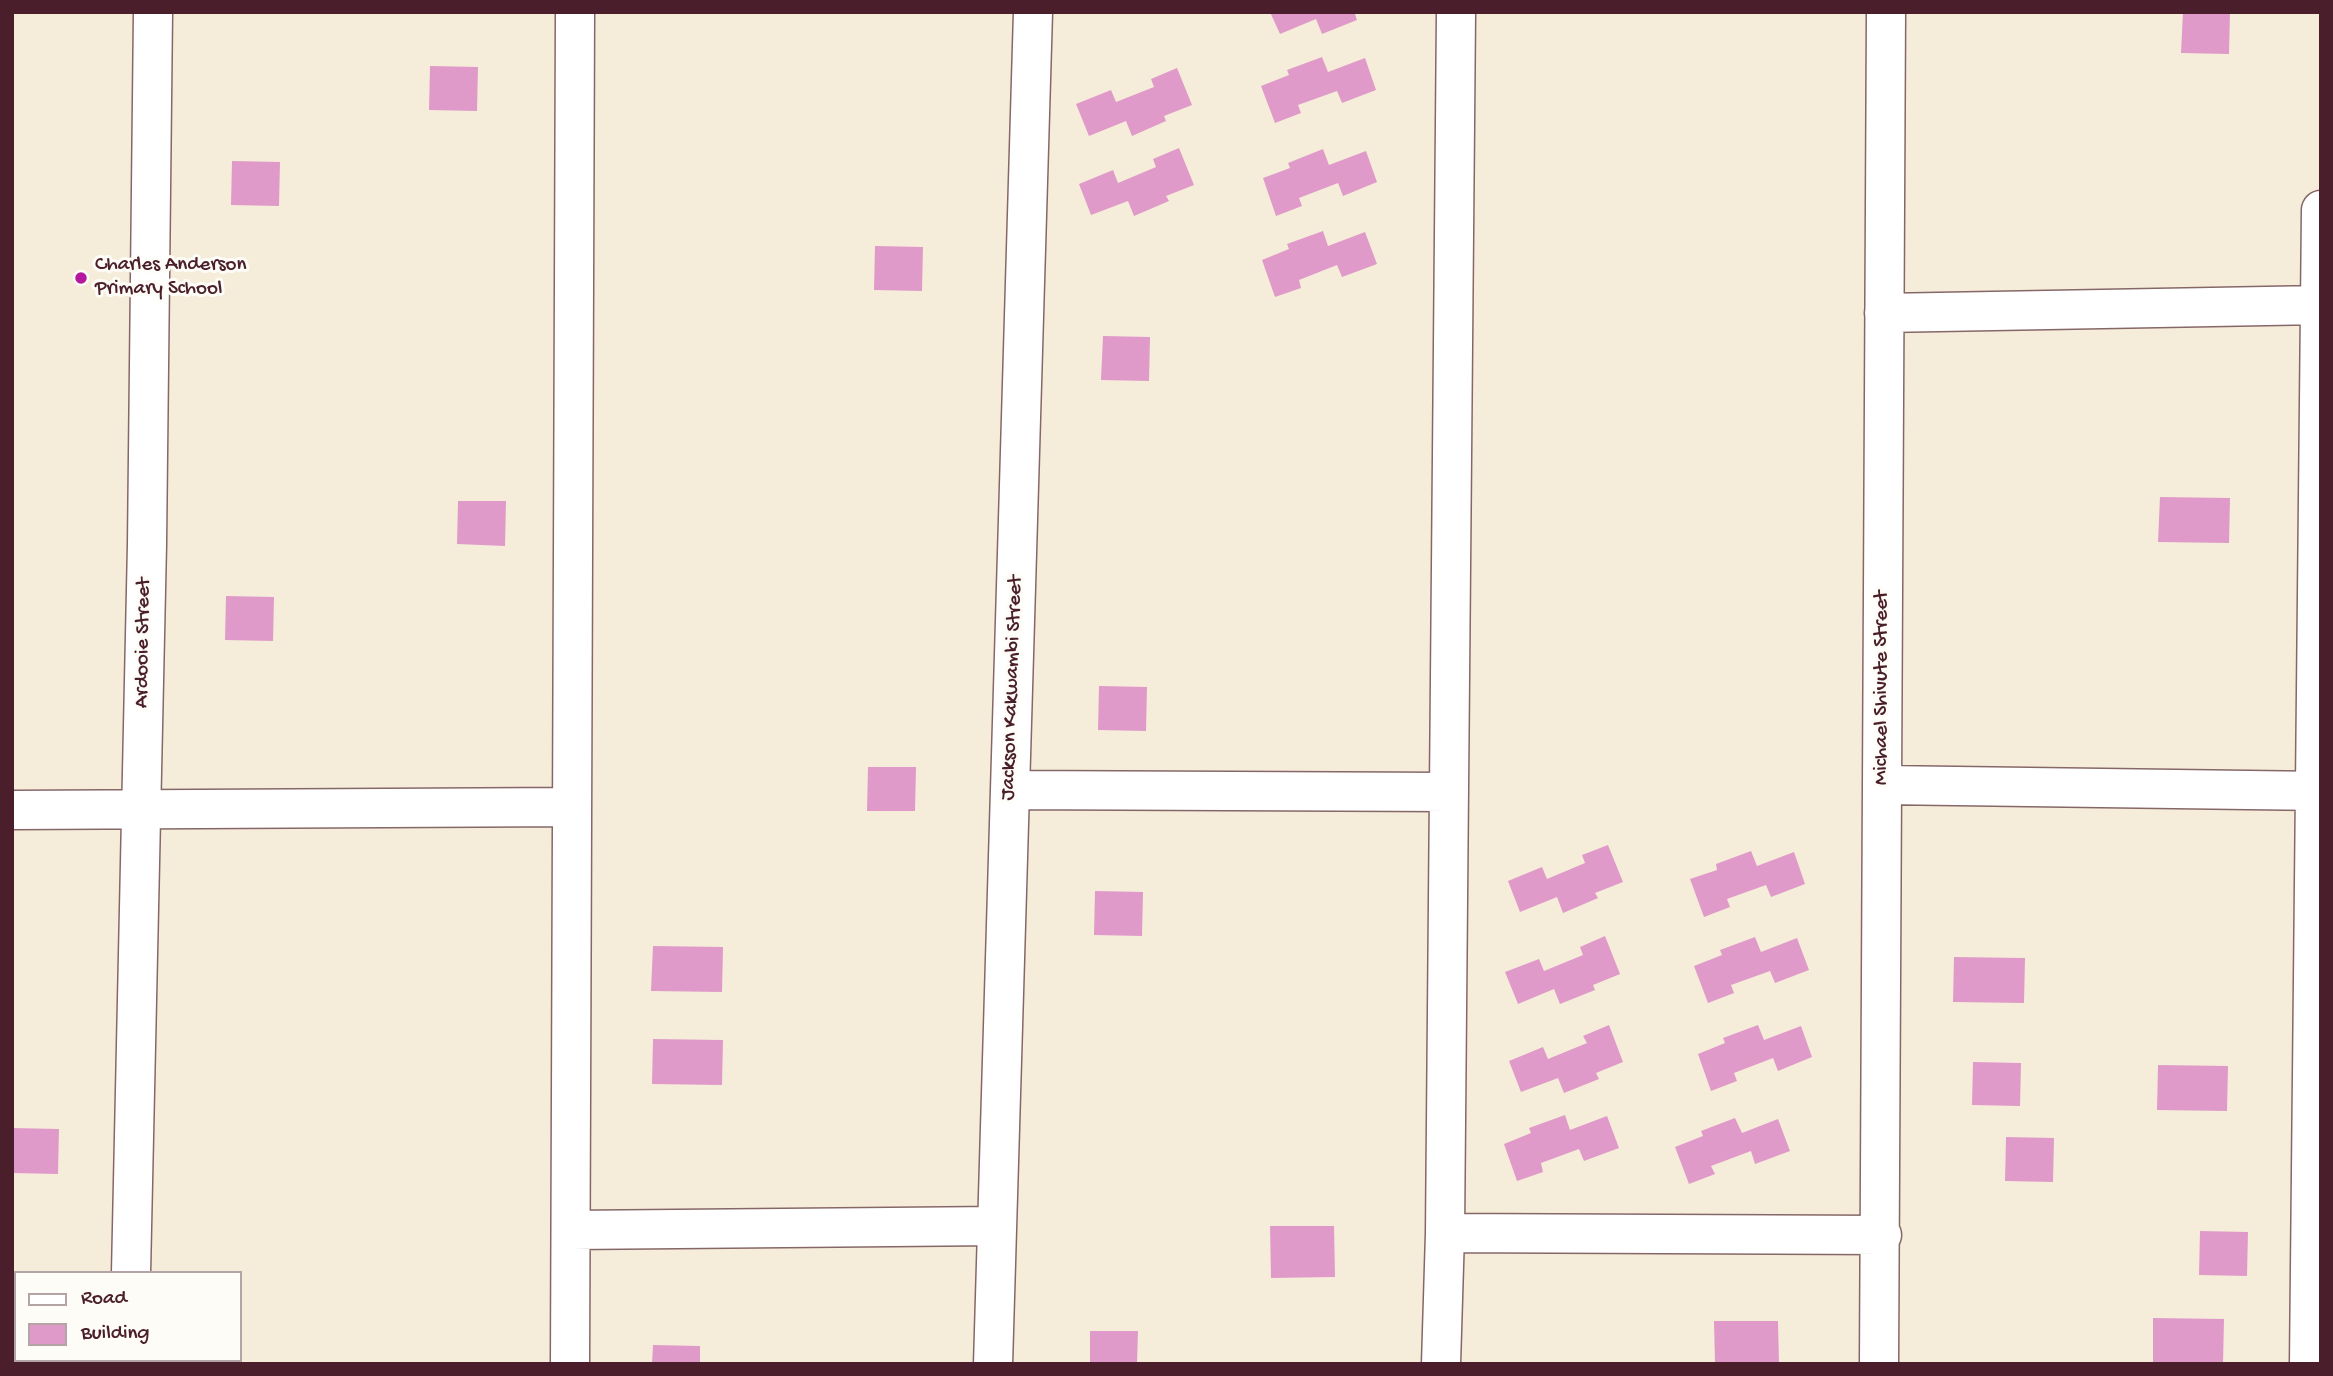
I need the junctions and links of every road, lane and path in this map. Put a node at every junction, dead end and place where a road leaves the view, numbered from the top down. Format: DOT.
graph roads {
  1 [pos="153,12"];
  2 [pos="575,12"];
  3 [pos="1033,12"];
  4 [pos="1456,12"];
  5 [pos="1886,12"];
  6 [pos="2321,210"];
  7 [pos="2320,305"];
  8 [pos="1884,313"];
  9 [pos="1883,785"];
  10 [pos="1010,790"];
  11 [pos="2319,790"];
  12 [pos="1448,792"];
  13 [pos="572,807"];
  14 [pos="12,810"];
  15 [pos="140,810"];
  16 [pos="997,1226"];
  17 [pos="571,1230"];
  18 [pos="1445,1233"];
  19 [pos="1882,1235"];
  20 [pos="131,1271"];
  21 [pos="570,1364"];
  22 [pos="993,1364"];
  23 [pos="1441,1364"];
  24 [pos="1878,1364"];
  25 [pos="2309,1364"];
  1 -- 15 [label="street, Ardooie Street"];
  2 -- 13 [label="street"];
  3 -- 10 [label="street, Jackson Kakwambi Street"];
  4 -- 12 [label="street"];
  5 -- 8 [label="street, Michael Shivute Street"];
  6 -- 7 [label="street"];
  7 -- 8 [label="street"];
  7 -- 11 [label="street"];
  8 -- 9 [label="street, Michael Shivute Street"];
  9 -- 11 [label="street"];
  9 -- 19 [label="street, Michael Shivute Street"];
  10 -- 12 [label="street"];
  10 -- 16 [label="street, Jackson Kakwambi Street"];
  11 -- 25 [label="street"];
  12 -- 18 [label="street"];
  13 -- 15 [label="street"];
  13 -- 17 [label="street"];
  14 -- 15 [label="street"];
  15 -- 20 [label="street, Ardooie Street"];
  16 -- 17 [label="street"];
  16 -- 22 [label="street, Jackson Kakwambi Street"];
  17 -- 21 [label="street"];
  18 -- 19 [label="street"];
  18 -- 23 [label="street"];
  19 -- 24 [label="street, Michael Shivute Street"];
}
